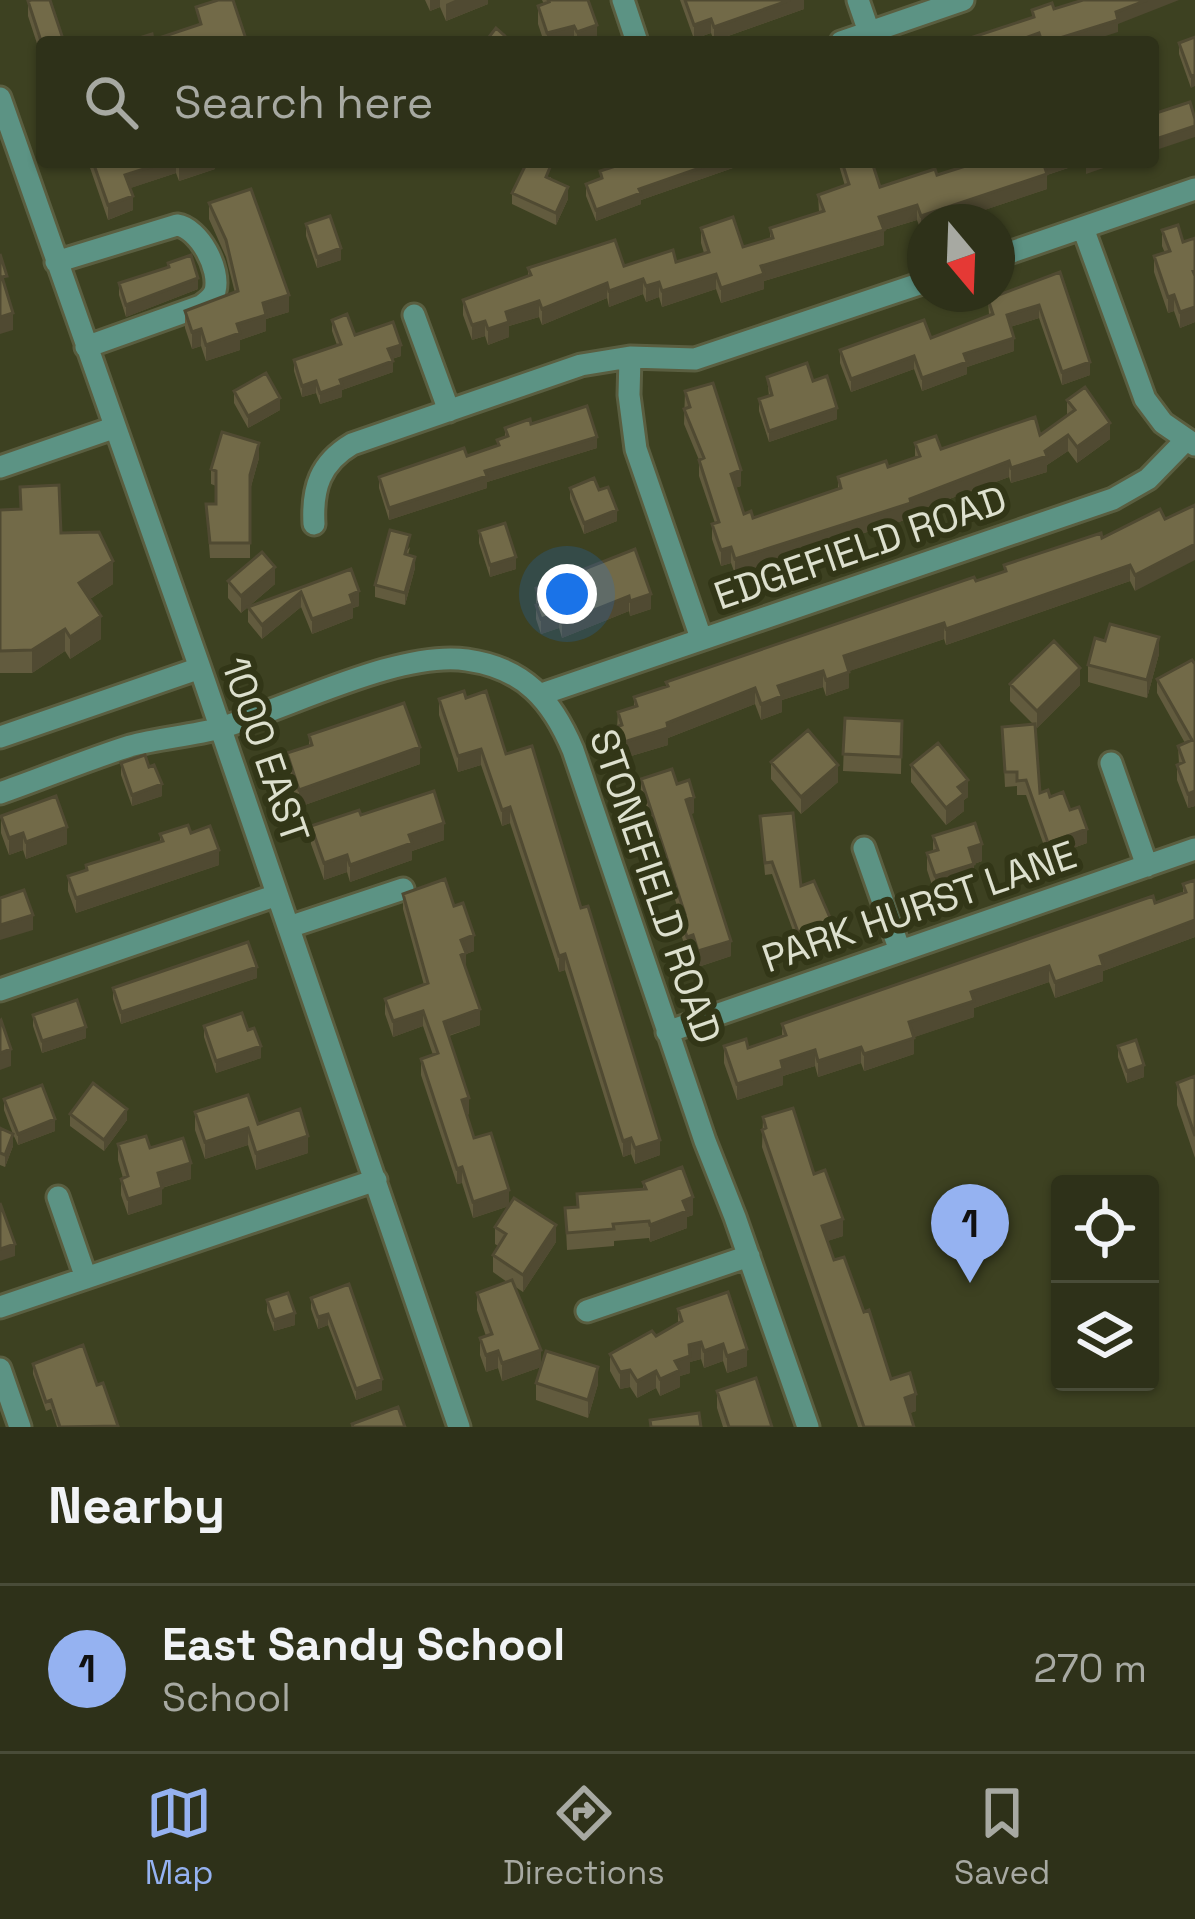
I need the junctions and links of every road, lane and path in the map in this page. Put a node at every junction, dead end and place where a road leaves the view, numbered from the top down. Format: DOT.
graph roads {
  1 [pos="623,0"];
  2 [pos="858,0"];
  3 [pos="963,0"];
  4 [pos="869,32"];
  5 [pos="635,36"];
  6 [pos="858,36"];
  7 [pos="0,98"];
  8 [pos="1195,190"];
  9 [pos="1082,228"];
  10 [pos="1015,251"];
  11 [pos="56,262"];
  12 [pos="907,288"];
  13 [pos="414,315"];
  14 [pos="86,347"];
  15 [pos="630,357"];
  16 [pos="449,411"];
  17 [pos="113,428"];
  18 [pos="1190,443"];
  19 [pos="0,467"];
  20 [pos="314,524"];
  21 [pos="701,638"];
  22 [pos="200,668"];
  23 [pos="542,694"];
  24 [pos="221,728"];
  25 [pos="0,737"];
  26 [pos="1111,763"];
  27 [pos="0,793"];
  28 [pos="864,848"];
  29 [pos="1195,849"];
  30 [pos="1147,866"];
  31 [pos="403,890"];
  32 [pos="278,895"];
  33 [pos="289,928"];
  34 [pos="900,951"];
  35 [pos="0,990"];
  36 [pos="668,1032"];
  37 [pos="376,1180"];
  38 [pos="58,1198"];
  39 [pos="749,1256"];
  40 [pos="86,1278"];
  41 [pos="0,1307"];
  42 [pos="587,1311"];
  43 [pos="0,1369"];
  44 [pos="20,1427"];
  45 [pos="459,1427"];
  46 [pos="808,1427"];
  1 -- 5 [label="street"];
  2 -- 4 [label="street"];
  3 -- 4 [label="street"];
  4 -- 6 [label="street"];
  7 -- 11 [label="street, 1000 EAST"];
  8 -- 9 [label="street"];
  9 -- 10 [label="street"];
  9 -- 18 [label="street"];
  11 -- 14 [label="street, 1000 EAST"];
  11 -- 14 [label="street"];
  12 -- 15 [label="street"];
  13 -- 16 [label="street"];
  14 -- 17 [label="street, 1000 EAST"];
  15 -- 16 [label="street"];
  15 -- 21 [label="street"];
  16 -- 20 [label="street"];
  17 -- 19 [label="street"];
  17 -- 22 [label="street, 1000 EAST"];
  18 -- 21 [label="street, EDGEFIELD ROAD"];
  21 -- 23 [label="street, EDGEFIELD ROAD"];
  22 -- 24 [label="street, 1000 EAST"];
  22 -- 25 [label="street"];
  23 -- 24 [label="street"];
  23 -- 36 [label="street, STONEFIELD ROAD"];
  24 -- 27 [label="street"];
  24 -- 32 [label="street, 1000 EAST"];
  26 -- 30 [label="street"];
  28 -- 34 [label="street"];
  29 -- 30 [label="street, PARK HURST LANE"];
  30 -- 34 [label="street, PARK HURST LANE"];
  31 -- 33 [label="street"];
  32 -- 33 [label="street, 1000 EAST"];
  32 -- 35 [label="street"];
  33 -- 37 [label="street, 1000 EAST"];
  34 -- 36 [label="street, PARK HURST LANE"];
  36 -- 39 [label="street, STONEFIELD ROAD"];
  37 -- 40 [label="street"];
  37 -- 45 [label="street, 1000 EAST"];
  38 -- 40 [label="street"];
  39 -- 42 [label="street"];
  39 -- 46 [label="street, STONEFIELD ROAD"];
  40 -- 41 [label="street"];
  43 -- 44 [label="street"];
}
